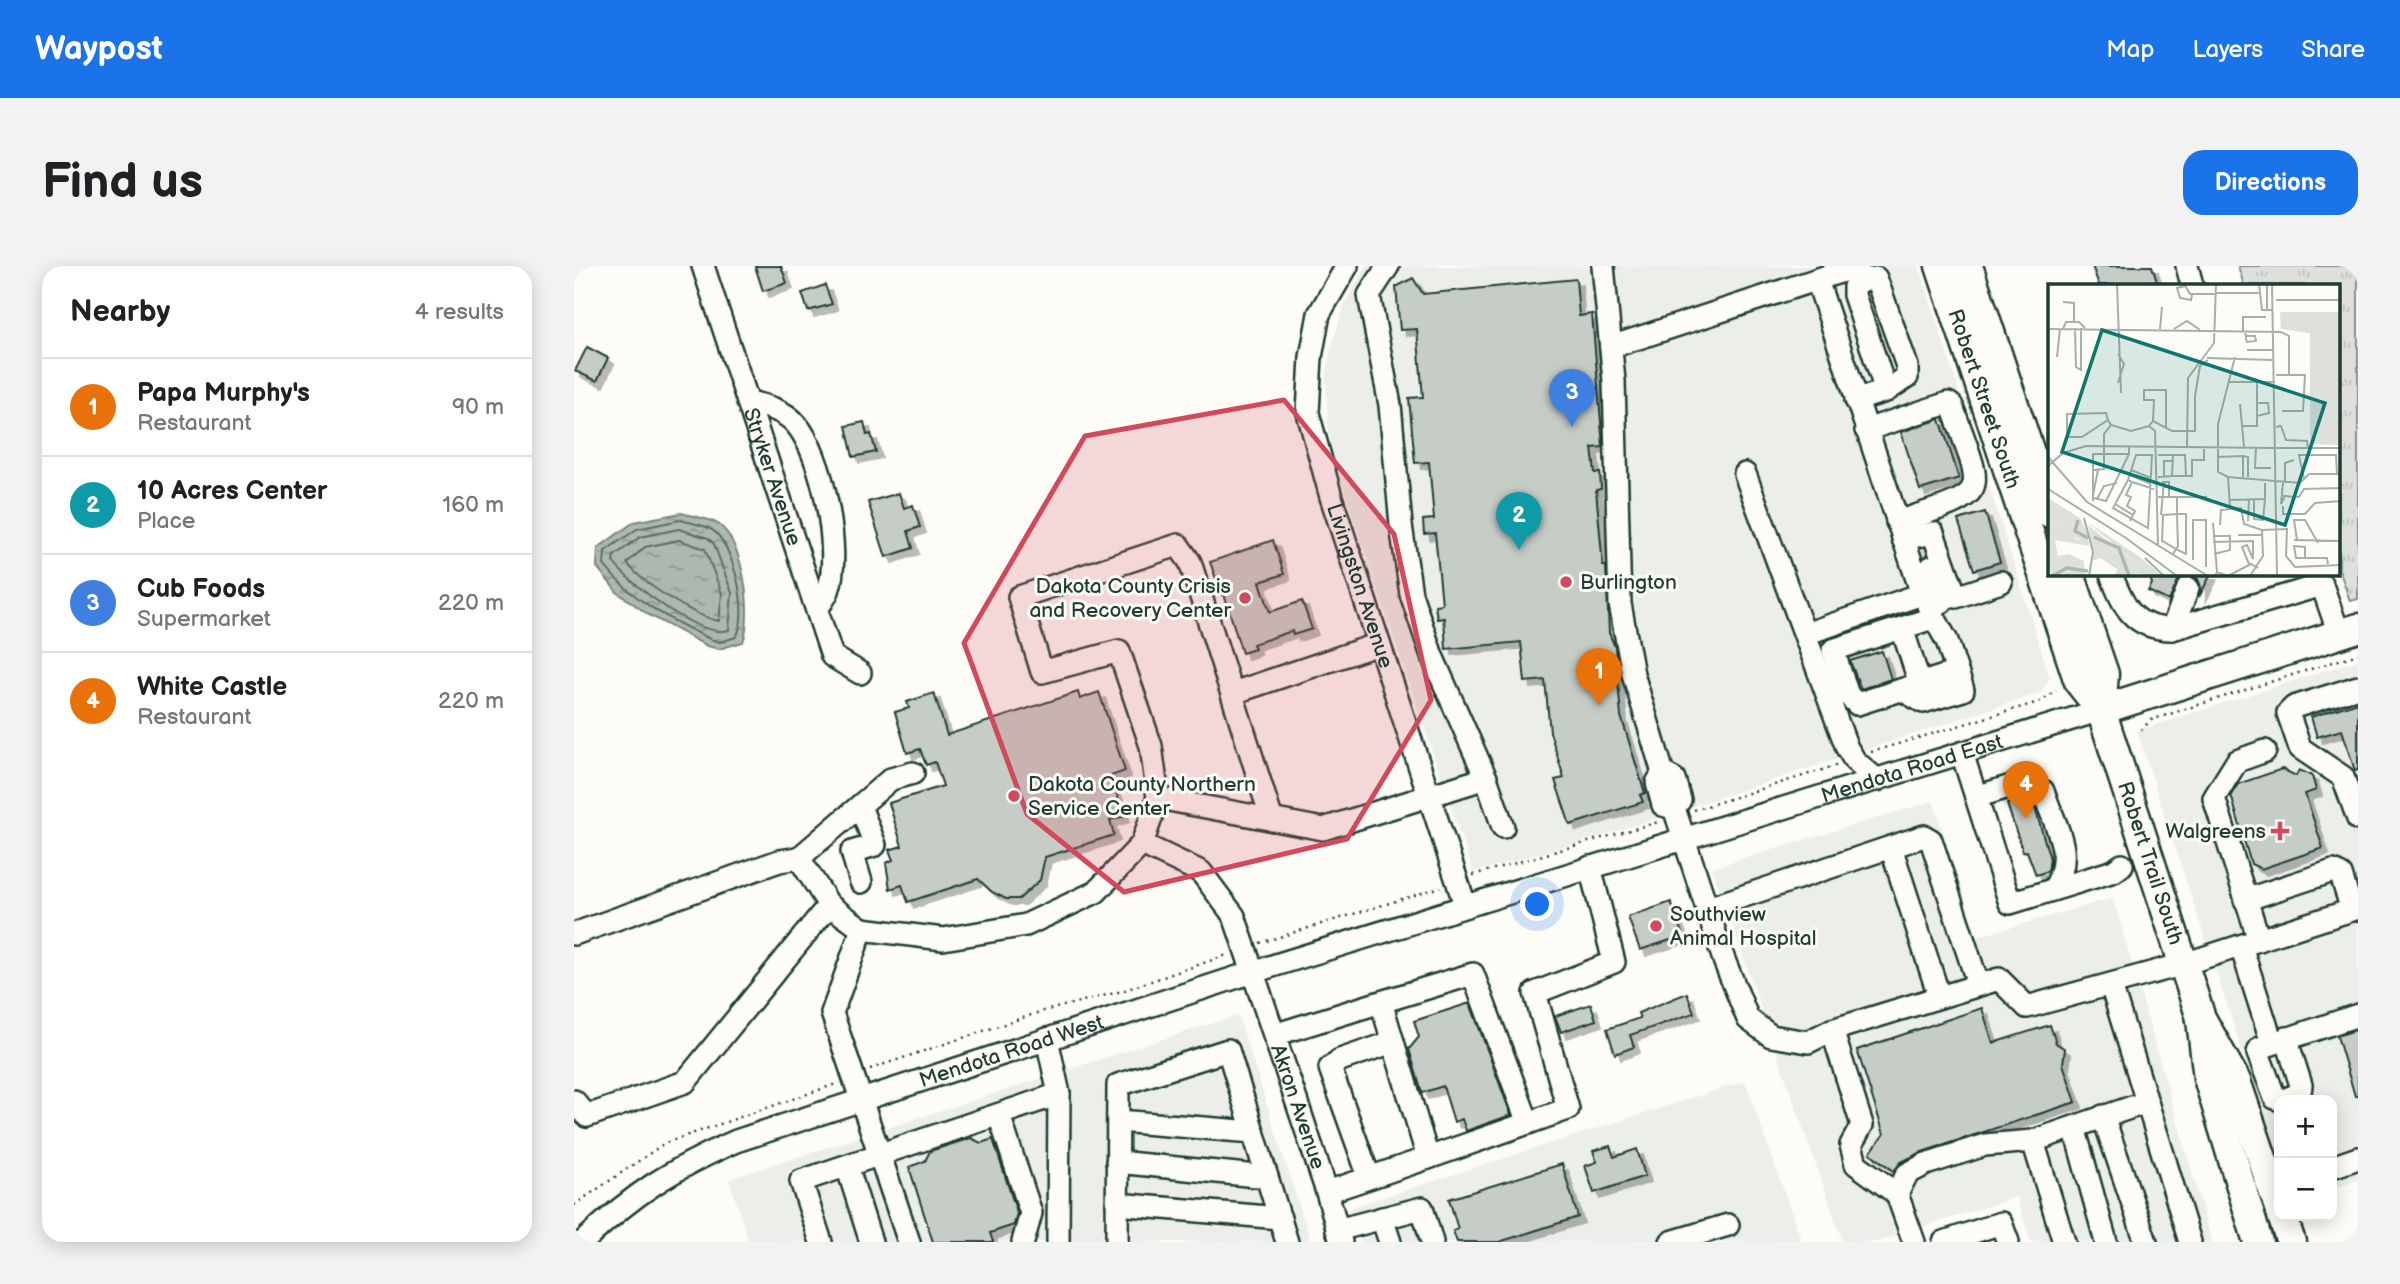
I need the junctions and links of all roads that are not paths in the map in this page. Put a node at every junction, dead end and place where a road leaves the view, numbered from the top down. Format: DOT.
graph roads {
  1 [pos="703,266"];
  2 [pos="1347,266"];
  3 [pos="1388,266"];
  4 [pos="1603,266"];
  5 [pos="1858,266"];
  6 [pos="1940,266"];
  7 [pos="1968,266"];
  8 [pos="2187,266"];
  9 [pos="1817,280"];
  10 [pos="2193,284"];
  11 [pos="1859,309"];
  12 [pos="1830,319"];
  13 [pos="1611,347"];
  14 [pos="1886,391"];
  15 [pos="1856,400"];
  16 [pos="748,402"];
  17 [pos="1866,430"];
  18 [pos="1745,474"];
  19 [pos="2048,507"];
  20 [pos="1915,541"];
  21 [pos="2071,576"];
  22 [pos="2112,576"];
  23 [pos="2192,579"];
  24 [pos="2319,579"];
  25 [pos="2001,582"];
  26 [pos="1936,604"];
  27 [pos="817,610"];
  28 [pos="1902,628"];
  29 [pos="2172,629"];
  30 [pos="1805,634"];
  31 [pos="2352,639"];
  32 [pos="1379,644"];
  33 [pos="860,673"];
  34 [pos="1911,687"];
  35 [pos="2358,687"];
  36 [pos="1233,692"];
  37 [pos="2101,710"];
  38 [pos="2265,751"];
  39 [pos="1962,753"];
  40 [pos="914,773"];
  41 [pos="1486,778"];
  42 [pos="1877,780"];
  43 [pos="1430,797"];
  44 [pos="1976,797"];
  45 [pos="1158,799"];
  46 [pos="860,806"];
  47 [pos="2358,819"];
  48 [pos="1272,820"];
  49 [pos="1503,827"];
  50 [pos="1685,838"];
  51 [pos="1142,844"];
  52 [pos="1891,847"];
  53 [pos="2066,856"];
  54 [pos="799,858"];
  55 [pos="2136,864"];
  56 [pos="1590,867"];
  57 [pos="861,882"];
  58 [pos="2054,890"];
  59 [pos="2245,901"];
  60 [pos="829,905"];
  61 [pos="1465,905"];
  62 [pos="1708,908"];
  63 [pos="2355,909"];
  64 [pos="862,929"];
  65 [pos="574,934"];
  66 [pos="2250,943"];
  67 [pos="2184,964"];
  68 [pos="1253,972"];
  69 [pos="1978,984"];
  70 [pos="2111,985"];
  71 [pos="1939,996"];
  72 [pos="1381,1002"];
  73 [pos="2358,1015"];
  74 [pos="2201,1017"];
  75 [pos="1832,1030"];
  76 [pos="1274,1035"];
  77 [pos="1047,1039"];
  78 [pos="2279,1041"];
  79 [pos="1393,1042"];
  80 [pos="1059,1094"];
  81 [pos="2274,1095"];
  82 [pos="2295,1095"];
  83 [pos="574,1101"];
  84 [pos="862,1102"];
  85 [pos="2147,1102"];
  86 [pos="999,1115"];
  87 [pos="2104,1116"];
  88 [pos="1118,1121"];
  89 [pos="1528,1123"];
  90 [pos="2074,1127"];
  91 [pos="1253,1132"];
  92 [pos="2033,1141"];
  93 [pos="880,1156"];
  94 [pos="1428,1158"];
  95 [pos="2358,1158"];
  96 [pos="1117,1163"];
  97 [pos="2337,1165"];
  98 [pos="847,1166"];
  99 [pos="1267,1177"];
  100 [pos="1369,1178"];
  101 [pos="1327,1192"];
  102 [pos="2274,1193"];
  103 [pos="1897,1194"];
  104 [pos="1117,1204"];
  105 [pos="1280,1217"];
  106 [pos="1382,1218"];
  107 [pos="2284,1221"];
  108 [pos="1728,1225"];
  109 [pos="1339,1236"];
  110 [pos="583,1242"];
  111 [pos="821,1242"];
  112 [pos="871,1242"];
  113 [pos="909,1242"];
  114 [pos="1023,1242"];
  115 [pos="1058,1242"];
  116 [pos="1116,1242"];
  117 [pos="1287,1242"];
  118 [pos="1390,1242"];
  119 [pos="1432,1242"];
  120 [pos="1671,1242"];
  121 [pos="1914,1242"];
  122 [pos="1944,1242"];
  123 [pos="2008,1242"];
  124 [pos="2064,1242"];
  125 [pos="2106,1242"];
  126 [pos="2146,1242"];
  127 [pos="2190,1242"];
  128 [pos="2258,1242"];
  129 [pos="2291,1242"];
  1 -- 16 [label="street, Stryker Avenue"];
  2 -- 32 [label="street, Livingston Avenue"];
  3 -- 41 [label="street"];
  4 -- 13 [label="street"];
  5 -- 9 [label="street"];
  6 -- 37 [label="main road, Robert Street South"];
  7 -- 19 [label="main road, Robert Street South"];
  8 -- 10 [label="street"];
  9 -- 12 [label="street"];
  9 -- 13 [label="street"];
  11 -- 12 [label="street"];
  11 -- 14 [label="street"];
  11 -- 14 [label="street"];
  12 -- 15 [label="street"];
  13 -- 50 [label="street"];
  14 -- 15 [label="street"];
  15 -- 17 [label="street"];
  16 -- 27 [label="street, Stryker Avenue"];
  16 -- 27 [label="street"];
  17 -- 20 [label="street"];
  17 -- 20 [label="street"];
  18 -- 30 [label="street"];
  20 -- 26 [label="street"];
  20 -- 26 [label="street"];
  20 -- 26 [label="street"];
  21 -- 37 [label="main road"];
  22 -- 29 [label="street"];
  23 -- 29 [label="street"];
  24 -- 29 [label="street"];
  24 -- 31 [label="street"];
  25 -- 26 [label="street"];
  26 -- 28 [label="street"];
  26 -- 30 [label="street"];
  26 -- 34 [label="street"];
  27 -- 33 [label="street, Stryker Avenue"];
  28 -- 34 [label="street"];
  28 -- 34 [label="street"];
  30 -- 42 [label="street"];
  31 -- 37 [label="main road, Mendota Road East"];
  32 -- 36 [label="street"];
  32 -- 43 [label="street, Livingston Avenue"];
  35 -- 47 [label="street"];
  36 -- 45 [label="street"];
  36 -- 48 [label="street"];
  37 -- 39 [label="street, Mendota Road East"];
  37 -- 55 [label="main road, Robert Trail South"];
  38 -- 59 [label="street"];
  39 -- 42 [label="street, Mendota Road East"];
  39 -- 44 [label="street"];
  40 -- 46 [label="street"];
  41 -- 43 [label="street"];
  41 -- 49 [label="street"];
  42 -- 50 [label="street, Mendota Road East"];
  43 -- 48 [label="street"];
  43 -- 61 [label="street, Livingston Avenue"];
  44 -- 53 [label="street"];
  44 -- 58 [label="street"];
  45 -- 48 [label="street"];
  45 -- 51 [label="street"];
  46 -- 54 [label="street"];
  46 -- 57 [label="street"];
  50 -- 56 [label="street, Mendota Road East"];
  50 -- 62 [label="street"];
  51 -- 64 [label="street"];
  51 -- 68 [label="street, Akron Avenue"];
  52 -- 62 [label="street"];
  52 -- 69 [label="street"];
  52 -- 71 [label="street"];
  53 -- 55 [label="street"];
  53 -- 58 [label="street"];
  54 -- 60 [label="street"];
  54 -- 65 [label="street"];
  55 -- 58 [label="street"];
  55 -- 67 [label="main road, Robert Trail South"];
  56 -- 61 [label="street, Mendota Road East"];
  56 -- 89 [label="street"];
  59 -- 63 [label="street"];
  59 -- 66 [label="street"];
  60 -- 64 [label="street"];
  60 -- 83 [label="street"];
  61 -- 68 [label="street, Mendota Road West"];
  62 -- 75 [label="street"];
  63 -- 66 [label="street"];
  64 -- 84 [label="street"];
  66 -- 67 [label="street"];
  66 -- 78 [label="street"];
  67 -- 70 [label="street"];
  67 -- 74 [label="main road, Robert Trail South"];
  68 -- 76 [label="street, Akron Avenue"];
  68 -- 77 [label="street, Mendota Road West"];
  69 -- 70 [label="street"];
  69 -- 71 [label="street"];
  70 -- 85 [label="street"];
  71 -- 75 [label="street"];
  72 -- 76 [label="street"];
  72 -- 79 [label="street"];
  72 -- 89 [label="street"];
  73 -- 78 [label="street"];
  74 -- 102 [label="main road, Robert Trail South"];
  74 -- 128 [label="main road, Robert Trail South"];
  75 -- 103 [label="street"];
  76 -- 101 [label="street, Akron Avenue"];
  77 -- 80 [label="street"];
  77 -- 84 [label="street, Mendota Road West"];
  78 -- 81 [label="street"];
  78 -- 82 [label="street"];
  79 -- 94 [label="street"];
  79 -- 100 [label="street"];
  80 -- 86 [label="street"];
  80 -- 115 [label="street"];
  84 -- 93 [label="street"];
  84 -- 110 [label="street, Mendota Road West"];
  85 -- 87 [label="street"];
  85 -- 127 [label="street"];
  86 -- 93 [label="street"];
  86 -- 114 [label="street"];
  87 -- 90 [label="street"];
  87 -- 126 [label="street"];
  88 -- 91 [label="street"];
  88 -- 91 [label="street"];
  88 -- 96 [label="street"];
  89 -- 94 [label="street"];
  90 -- 92 [label="street"];
  90 -- 125 [label="street"];
  91 -- 99 [label="street"];
  92 -- 103 [label="street"];
  92 -- 124 [label="street"];
  93 -- 98 [label="street"];
  93 -- 113 [label="street"];
  94 -- 100 [label="street"];
  95 -- 97 [label="street"];
  96 -- 99 [label="street"];
  96 -- 104 [label="street"];
  98 -- 111 [label="street"];
  98 -- 112 [label="street"];
  99 -- 105 [label="street"];
  100 -- 101 [label="street"];
  101 -- 109 [label="street, Akron Avenue"];
  103 -- 121 [label="street"];
  104 -- 105 [label="street"];
  104 -- 116 [label="street"];
  105 -- 117 [label="street"];
  106 -- 109 [label="street"];
  106 -- 118 [label="street"];
  106 -- 119 [label="street"];
  107 -- 129 [label="main road"];
  108 -- 120 [label="street"];
  122 -- 123 [label="street"];
}
